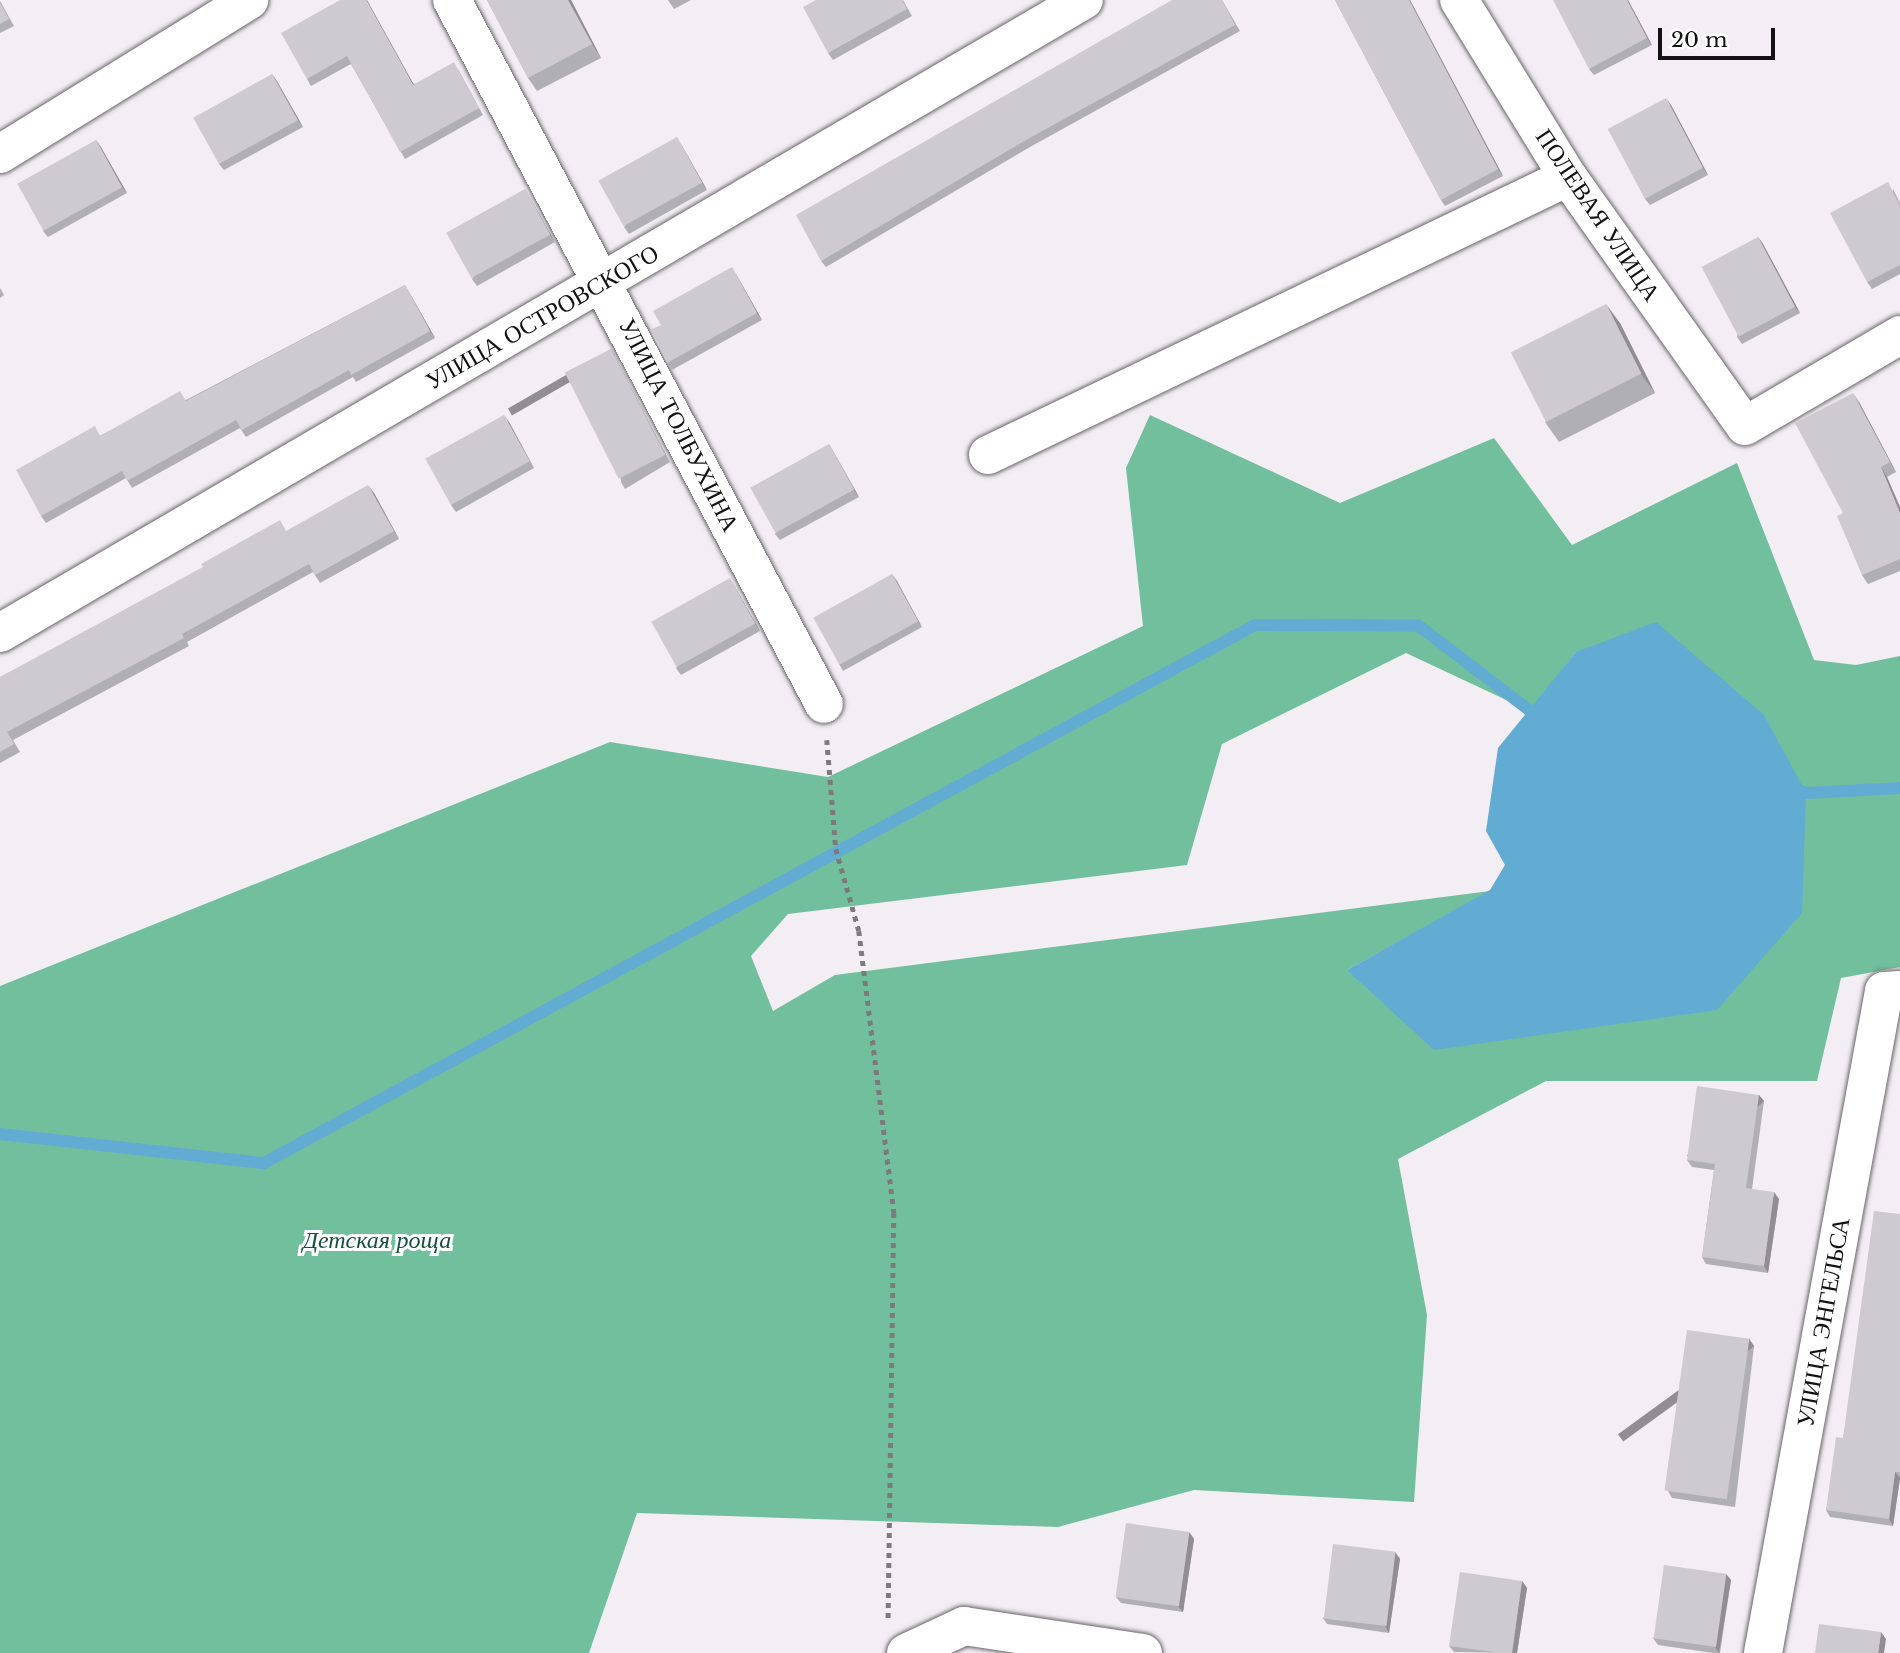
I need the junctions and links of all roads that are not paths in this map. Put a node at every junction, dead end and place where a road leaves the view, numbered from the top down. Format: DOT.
graph roads {
  1 [pos="249,0"];
  2 [pos="452,0"];
  3 [pos="1084,0"];
  4 [pos="1459,0"];
  5 [pos="0,154"];
  6 [pos="1568,177"];
  7 [pos="604,282"];
  8 [pos="1900,335"];
  9 [pos="988,454"];
  10 [pos="0,633"];
  11 [pos="824,704"];
  12 [pos="1892,990"];
  13 [pos="897,1639"];
  14 [pos="1143,1653"];
  15 [pos="1763,1653"];
  1 -- 5 [label="street"];
  2 -- 7 [label="street, УЛИЦА ТОЛБУХИНА"];
  3 -- 7 [label="street, УЛИЦА ОСТРОВСКОГО"];
  4 -- 6 [label="street, ПОЛЕВАЯ УЛИЦА"];
  6 -- 8 [label="street, ПОЛЕВАЯ УЛИЦА"];
  6 -- 9 [label="street"];
  7 -- 10 [label="street, УЛИЦА ОСТРОВСКОГО"];
  7 -- 11 [label="street, УЛИЦА ТОЛБУХИНА"];
  12 -- 15 [label="street, УЛИЦА ЭНГЕЛЬСА"];
  13 -- 14 [label="street"];
}
